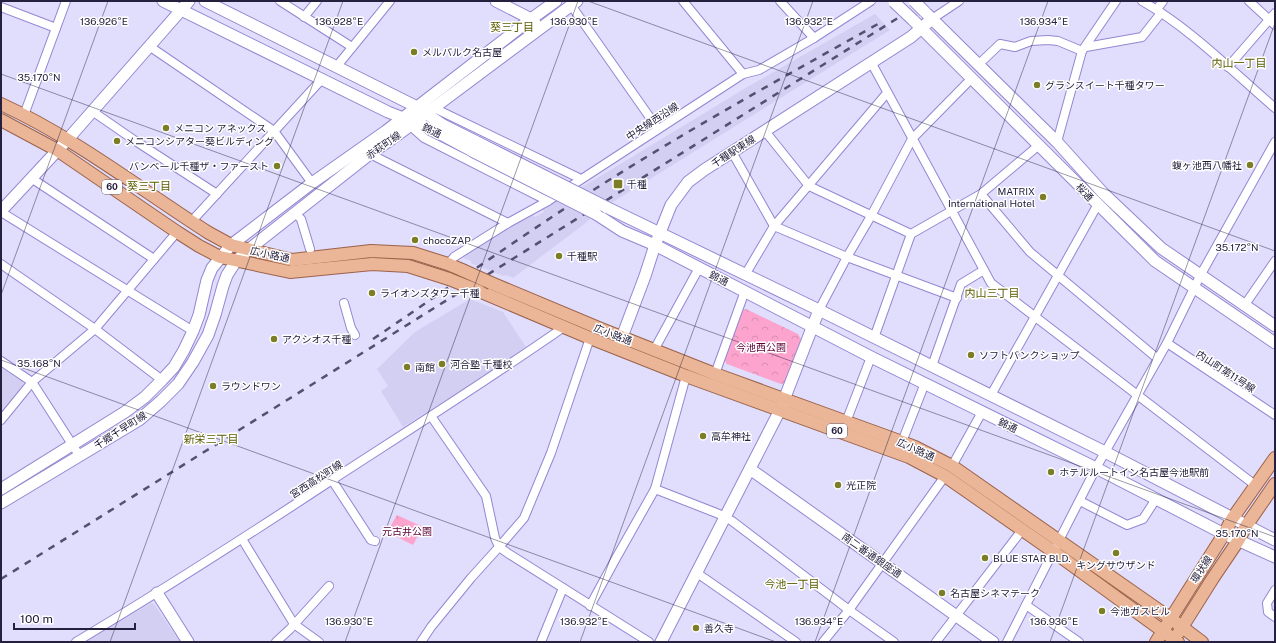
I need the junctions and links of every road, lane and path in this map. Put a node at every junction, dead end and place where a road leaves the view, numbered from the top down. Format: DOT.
graph roads {
  1 [pos="66,1"];
  2 [pos="163,1"];
  3 [pos="189,1"];
  4 [pos="205,1"];
  5 [pos="280,1"];
  6 [pos="317,1"];
  7 [pos="390,1"];
  8 [pos="496,1"];
  9 [pos="556,1"];
  10 [pos="683,1"];
  11 [pos="780,1"];
  12 [pos="871,1"];
  13 [pos="914,1"];
  14 [pos="959,1"];
  15 [pos="1116,1"];
  16 [pos="1142,1"];
  17 [pos="1163,1"];
  18 [pos="1249,1"];
  19 [pos="894,2"];
  20 [pos="574,3"];
  21 [pos="1,7"];
  22 [pos="181,9"];
  23 [pos="1159,11"];
  24 [pos="928,16"];
  25 [pos="304,17"];
  26 [pos="531,18"];
  27 [pos="1273,19"];
  28 [pos="56,28"];
  29 [pos="921,28"];
  30 [pos="540,29"];
  31 [pos="814,38"];
  32 [pos="149,46"];
  33 [pos="352,48"];
  34 [pos="1084,49"];
  35 [pos="871,62"];
  36 [pos="980,64"];
  37 [pos="337,66"];
  38 [pos="1228,67"];
  39 [pos="743,74"];
  40 [pos="322,79"];
  41 [pos="971,79"];
  42 [pos="887,94"];
  43 [pos="1,104"];
  44 [pos="417,107"];
  45 [pos="1275,108"];
  46 [pos="430,110"];
  47 [pos="92,111"];
  48 [pos="24,115"];
  49 [pos="1,120"];
  50 [pos="409,122"];
  51 [pos="658,129"];
  52 [pos="274,131"];
  53 [pos="765,131"];
  54 [pos="68,139"];
  55 [pos="912,139"];
  56 [pos="1057,142"];
  57 [pos="1275,142"];
  58 [pos="1039,144"];
  59 [pos="475,146"];
  60 [pos="57,150"];
  61 [pos="732,152"];
  62 [pos="370,154"];
  63 [pos="31,178"];
  64 [pos="581,179"];
  65 [pos="312,183"];
  66 [pos="809,186"];
  67 [pos="217,194"];
  68 [pos="981,194"];
  69 [pos="548,201"];
  70 [pos="1098,204"];
  71 [pos="951,211"];
  72 [pos="1,212"];
  73 [pos="295,213"];
  74 [pos="871,216"];
  75 [pos="192,222"];
  76 [pos="508,223"];
  77 [pos="774,226"];
  78 [pos="177,232"];
  79 [pos="660,233"];
  80 [pos="911,234"];
  81 [pos="231,245"];
  82 [pos="655,245"];
  83 [pos="310,249"];
  84 [pos="248,250"];
  85 [pos="220,257"];
  86 [pos="847,257"];
  87 [pos="154,258"];
  88 [pos="236,261"];
  89 [pos="1275,262"];
  90 [pos="1,264"];
  91 [pos="448,264"];
  92 [pos="699,268"];
  93 [pos="984,270"];
  94 [pos="745,275"];
  95 [pos="1058,275"];
  96 [pos="895,276"];
  97 [pos="1200,276"];
  98 [pos="1195,287"];
  99 [pos="126,291"];
  100 [pos="745,291"];
  101 [pos="957,298"];
  102 [pos="344,303"];
  103 [pos="1244,306"];
  104 [pos="819,310"];
  105 [pos="1035,317"];
  106 [pos="812,325"];
  107 [pos="1275,326"];
  108 [pos="564,327"];
  109 [pos="95,329"];
  110 [pos="193,331"];
  111 [pos="355,335"];
  112 [pos="622,337"];
  113 [pos="590,338"];
  114 [pos="874,338"];
  115 [pos="1167,343"];
  116 [pos="1275,343"];
  117 [pos="617,349"];
  118 [pos="654,350"];
  119 [pos="871,357"];
  120 [pos="1158,359"];
  121 [pos="1,361"];
  122 [pos="932,366"];
  123 [pos="715,374"];
  124 [pos="686,376"];
  125 [pos="162,380"];
  126 [pos="32,382"];
  127 [pos="925,383"];
  128 [pos="991,395"];
  129 [pos="1138,395"];
  130 [pos="782,405"];
  131 [pos="982,412"];
  132 [pos="1275,415"];
  133 [pos="431,416"];
  134 [pos="1,420"];
  135 [pos="846,422"];
  136 [pos="902,442"];
  137 [pos="72,444"];
  138 [pos="1105,452"];
  139 [pos="79,456"];
  140 [pos="1275,458"];
  141 [pos="1096,468"];
  142 [pos="750,469"];
  143 [pos="948,471"];
  144 [pos="332,480"];
  145 [pos="1255,485"];
  146 [pos="1,489"];
  147 [pos="655,489"];
  148 [pos="1273,490"];
  149 [pos="1156,498"];
  150 [pos="1080,501"];
  151 [pos="1,503"];
  152 [pos="726,517"];
  153 [pos="1232,519"];
  154 [pos="1246,526"];
  155 [pos="1022,530"];
  156 [pos="1224,534"];
  157 [pos="242,539"];
  158 [pos="1275,540"];
  159 [pos="1238,541"];
  160 [pos="375,542"];
  161 [pos="499,547"];
  162 [pos="1057,547"];
  163 [pos="1275,557"];
  164 [pos="883,563"];
  165 [pos="696,573"];
  166 [pos="329,586"];
  167 [pos="563,588"];
  168 [pos="1275,590"];
  169 [pos="158,594"];
  170 [pos="1026,605"];
  171 [pos="590,606"];
  172 [pos="849,610"];
  173 [pos="956,616"];
  174 [pos="1275,617"];
  175 [pos="1170,618"];
  176 [pos="294,624"];
  177 [pos="1182,627"];
  178 [pos="1162,631"];
  179 [pos="1175,641"];
  180 [pos="76,642"];
  181 [pos="188,642"];
  182 [pos="276,642"];
  183 [pos="319,642"];
  184 [pos="421,642"];
  185 [pos="541,642"];
  186 [pos="649,642"];
  187 [pos="661,642"];
  188 [pos="796,642"];
  189 [pos="823,642"];
  190 [pos="894,642"];
  191 [pos="936,642"];
  192 [pos="993,642"];
  193 [pos="1007,642"];
  194 [pos="1079,642"];
  195 [pos="1156,642"];
  196 [pos="1202,642"];
  1 -- 28 [label="street"];
  2 -- 22 [label="street, 錦通"];
  3 -- 22 [label="street"];
  4 -- 37 [label="street, 錦通"];
  5 -- 25 [label="street"];
  6 -- 25 [label="street"];
  7 -- 33 [label="street"];
  8 -- 26 [label="street"];
  9 -- 26 [label="street, 赤萩町線"];
  10 -- 39 [label="street"];
  11 -- 31 [label="street"];
  12 -- 31 [label="street, 中央線西沿線"];
  13 -- 24 [label="street, 桜通, bridge"];
  14 -- 24 [label="street"];
  15 -- 34 [label="street"];
  16 -- 23 [label="street"];
  17 -- 23 [label="street"];
  18 -- 27 [label="street"];
  19 -- 29 [label="street, 桜通, bridge"];
  20 -- 30 [label="street, 赤萩町線"];
  20 -- 51 [label="street"];
  21 -- 28 [label="street"];
  22 -- 32 [label="street"];
  22 -- 40 [label="street, 錦通"];
  23 -- 34 [label="street"];
  23 -- 38 [label="street"];
  24 -- 29 [label="street, 千種駅東線"];
  24 -- 36 [label="street, 桜通"];
  25 -- 33 [label="street"];
  26 -- 30 [label="street"];
  26 -- 44 [label="street, 赤萩町線"];
  27 -- 38 [label="street"];
  28 -- 48 [label="street"];
  29 -- 35 [label="street, 千種駅東線"];
  29 -- 41 [label="street, 桜通"];
  30 -- 46 [label="street, 赤萩町線"];
  31 -- 39 [label="street, 中央線西沿線"];
  32 -- 47 [label="street"];
  32 -- 52 [label="street"];
  33 -- 37 [label="street"];
  34 -- 36 [label="street"];
  34 -- 56 [label="street"];
  35 -- 42 [label="street"];
  35 -- 53 [label="street, 千種駅東線"];
  36 -- 56 [label="street, 桜通"];
  37 -- 44 [label="street, 錦通"];
  38 -- 45 [label="street"];
  39 -- 51 [label="street, 中央線西沿線"];
  40 -- 50 [label="street, 錦通"];
  40 -- 52 [label="street"];
  41 -- 55 [label="street"];
  41 -- 58 [label="street, 桜通"];
  42 -- 55 [label="street"];
  42 -- 66 [label="street"];
  43 -- 48 [label="main road, 広小路通 / 60"];
  44 -- 46 [label="street, 錦通"];
  44 -- 50 [label="street, 赤萩町線"];
  46 -- 50 [label="street, 赤萩町線"];
  46 -- 59 [label="street, 錦通"];
  46 -- 64 [label="street"];
  47 -- 54 [label="street"];
  47 -- 67 [label="street"];
  48 -- 54 [label="main road, 広小路通 / 60"];
  49 -- 60 [label="main road, 広小路通 / 60"];
  50 -- 59 [label="street, 錦通"];
  50 -- 62 [label="street, 赤萩町線"];
  50 -- 65 [label="street, 赤萩町線"];
  50 -- 69 [label="street"];
  51 -- 64 [label="street, 中央線西沿線"];
  52 -- 65 [label="street"];
  52 -- 67 [label="street"];
  53 -- 61 [label="street, 千種駅東線"];
  53 -- 66 [label="street"];
  54 -- 60 [label="street"];
  54 -- 75 [label="main road, 広小路通 / 60"];
  55 -- 71 [label="street"];
  55 -- 74 [label="street"];
  56 -- 97 [label="street, 桜通"];
  57 -- 97 [label="street"];
  58 -- 68 [label="street"];
  58 -- 70 [label="street, 桜通"];
  59 -- 79 [label="street, 錦通, bridge"];
  59 -- 82 [label="street, 錦通, bridge"];
  60 -- 63 [label="street"];
  60 -- 78 [label="main road, 広小路通 / 60"];
  61 -- 77 [label="street"];
  61 -- 79 [label="street, 千種駅東線"];
  62 -- 73 [label="street, 赤萩町線"];
  62 -- 76 [label="street"];
  63 -- 72 [label="street"];
  63 -- 87 [label="street"];
  64 -- 69 [label="street, 中央線西沿線"];
  65 -- 81 [label="street, 赤萩町線"];
  66 -- 74 [label="street"];
  66 -- 77 [label="street"];
  67 -- 75 [label="street"];
  68 -- 71 [label="street"];
  68 -- 95 [label="street"];
  69 -- 76 [label="street, 中央線西沿線"];
  70 -- 95 [label="street"];
  70 -- 98 [label="street, 桜通"];
  71 -- 80 [label="street"];
  71 -- 93 [label="street"];
  72 -- 99 [label="street"];
  73 -- 83 [label="street"];
  73 -- 84 [label="street, 赤萩町線"];
  74 -- 80 [label="street"];
  74 -- 86 [label="street"];
  75 -- 81 [label="main road, 広小路通 / 60"];
  76 -- 91 [label="street, 中央線西沿線"];
  77 -- 86 [label="street"];
  77 -- 94 [label="street"];
  78 -- 85 [label="main road, 広小路通 / 60"];
  78 -- 87 [label="street"];
  79 -- 82 [label="street, 千種駅東線"];
  79 -- 94 [label="street, 錦通"];
  80 -- 96 [label="street"];
  81 -- 84 [label="main road, 広小路通 / 60"];
  81 -- 85 [label="street, 赤萩町線"];
  82 -- 92 [label="street, 錦通"];
  82 -- 112 [label="street, 千種駅東線"];
  84 -- 88 [label="street, 赤萩町線"];
  84 -- 91 [label="main road, 広小路通 / 60"];
  85 -- 88 [label="main road, 広小路通 / 60"];
  85 -- 110 [label="street, 千郷千早町線"];
  86 -- 96 [label="street"];
  86 -- 104 [label="street"];
  87 -- 99 [label="street"];
  88 -- 108 [label="main road, 広小路通 / 60, bridge"];
  88 -- 139 [label="street, 千郷千早町線"];
  89 -- 103 [label="street"];
  90 -- 109 [label="street"];
  91 -- 112 [label="main road, 広小路通 / 60, bridge"];
  92 -- 100 [label="street, 錦通"];
  92 -- 118 [label="street"];
  93 -- 101 [label="street"];
  93 -- 105 [label="street"];
  94 -- 104 [label="street, 錦通"];
  95 -- 105 [label="street"];
  95 -- 120 [label="street"];
  96 -- 101 [label="street"];
  96 -- 114 [label="street"];
  97 -- 98 [label="street"];
  97 -- 103 [label="street, 桜通"];
  98 -- 115 [label="street"];
  98 -- 116 [label="street, 桜通"];
  99 -- 109 [label="street"];
  99 -- 110 [label="street"];
  100 -- 106 [label="street, 錦通"];
  100 -- 123 [label="street"];
  101 -- 122 [label="street"];
  102 -- 111 [label="street"];
  103 -- 107 [label="street, 桜通"];
  104 -- 106 [label="street"];
  104 -- 114 [label="street, 錦通"];
  105 -- 128 [label="street"];
  105 -- 129 [label="street"];
  106 -- 119 [label="street, 錦通"];
  106 -- 130 [label="street"];
  108 -- 113 [label="main road, 広小路通 / 60"];
  108 -- 133 [label="street, 宮西高松町線"];
  109 -- 125 [label="street"];
  109 -- 126 [label="street"];
  110 -- 125 [label="street, 千郷千早町線"];
  112 -- 117 [label="street, 千種駅東線"];
  112 -- 118 [label="main road, 広小路通 / 60"];
  113 -- 117 [label="main road, 広小路通 / 60"];
  113 -- 161 [label="street"];
  114 -- 122 [label="street, 錦通"];
  115 -- 120 [label="street"];
  115 -- 132 [label="street, 内山町第11号線"];
  117 -- 124 [label="main road, 広小路通 / 60"];
  118 -- 123 [label="main road, 広小路通 / 60"];
  119 -- 127 [label="street, 錦通"];
  119 -- 135 [label="street"];
  120 -- 129 [label="street"];
  121 -- 126 [label="street"];
  122 -- 128 [label="street, 錦通"];
  123 -- 130 [label="main road, 広小路通 / 60"];
  124 -- 130 [label="main road, 広小路通 / 60"];
  124 -- 147 [label="street"];
  125 -- 137 [label="street, 千郷千早町線"];
  126 -- 134 [label="street"];
  126 -- 137 [label="street"];
  127 -- 131 [label="street, 錦通"];
  127 -- 136 [label="street"];
  128 -- 138 [label="street, 錦通"];
  129 -- 138 [label="street"];
  129 -- 145 [label="street"];
  130 -- 135 [label="main road, 広小路通 / 60"];
  130 -- 142 [label="street"];
  130 -- 143 [label="main road, 広小路通 / 60"];
  131 -- 141 [label="street, 錦通"];
  131 -- 143 [label="street"];
  133 -- 144 [label="street, 宮西高松町線"];
  133 -- 161 [label="street"];
  135 -- 136 [label="main road, 広小路通 / 60"];
  136 -- 143 [label="main road, 広小路通 / 60"];
  137 -- 139 [label="street"];
  137 -- 146 [label="street, 千郷千早町線"];
  138 -- 141 [label="street"];
  138 -- 153 [label="street, 錦通"];
  139 -- 151 [label="street, 千郷千早町線"];
  140 -- 145 [label="main road, 環状線"];
  141 -- 149 [label="street, 錦通"];
  141 -- 150 [label="street"];
  142 -- 152 [label="street"];
  142 -- 164 [label="street, 南二番通銀座通"];
  143 -- 155 [label="main road, 広小路通 / 60"];
  143 -- 162 [label="main road, 広小路通 / 60"];
  143 -- 164 [label="street"];
  144 -- 157 [label="street, 宮西高松町線"];
  144 -- 160 [label="street"];
  145 -- 153 [label="main road, 環状線"];
  147 -- 152 [label="street"];
  147 -- 171 [label="street"];
  148 -- 154 [label="main road, 環状線"];
  149 -- 150 [label="street"];
  149 -- 156 [label="street, 錦通"];
  150 -- 162 [label="street"];
  152 -- 165 [label="street"];
  152 -- 172 [label="street"];
  153 -- 154 [label="street, 錦通"];
  153 -- 156 [label="main road, 環状線"];
  154 -- 158 [label="street, 錦通"];
  154 -- 159 [label="main road, 環状線"];
  155 -- 162 [label="main road, 広小路通 / 60"];
  155 -- 173 [label="street"];
  156 -- 159 [label="street, 錦通"];
  156 -- 175 [label="main road, 環状線"];
  157 -- 169 [label="street, 宮西高松町線"];
  157 -- 176 [label="street"];
  159 -- 163 [label="street, 錦通"];
  159 -- 177 [label="main road, 環状線"];
  161 -- 167 [label="street"];
  161 -- 184 [label="street"];
  162 -- 170 [label="street"];
  162 -- 175 [label="main road, 広小路通 / 60"];
  162 -- 178 [label="main road, 広小路通 / 60"];
  164 -- 172 [label="street"];
  164 -- 173 [label="street, 南二番通銀座通"];
  165 -- 187 [label="street"];
  165 -- 188 [label="street"];
  166 -- 176 [label="street"];
  167 -- 171 [label="street"];
  167 -- 185 [label="street"];
  168 -- 174 [label="street"];
  169 -- 180 [label="street, 宮西高松町線"];
  169 -- 181 [label="street"];
  170 -- 193 [label="street"];
  170 -- 194 [label="street"];
  171 -- 186 [label="street"];
  172 -- 189 [label="street"];
  172 -- 190 [label="street"];
  173 -- 191 [label="street"];
  173 -- 192 [label="street, 南二番通銀座通"];
  175 -- 177 [label="main road, 広小路通 / 60"];
  175 -- 178 [label="main road, 環状線"];
  176 -- 182 [label="street"];
  176 -- 183 [label="street"];
  177 -- 179 [label="main road, 環状線"];
  177 -- 196 [label="main road, 広小路通 / 60"];
  178 -- 179 [label="main road, 広小路通 / 60"];
  178 -- 195 [label="main road, 環状線"];
}
